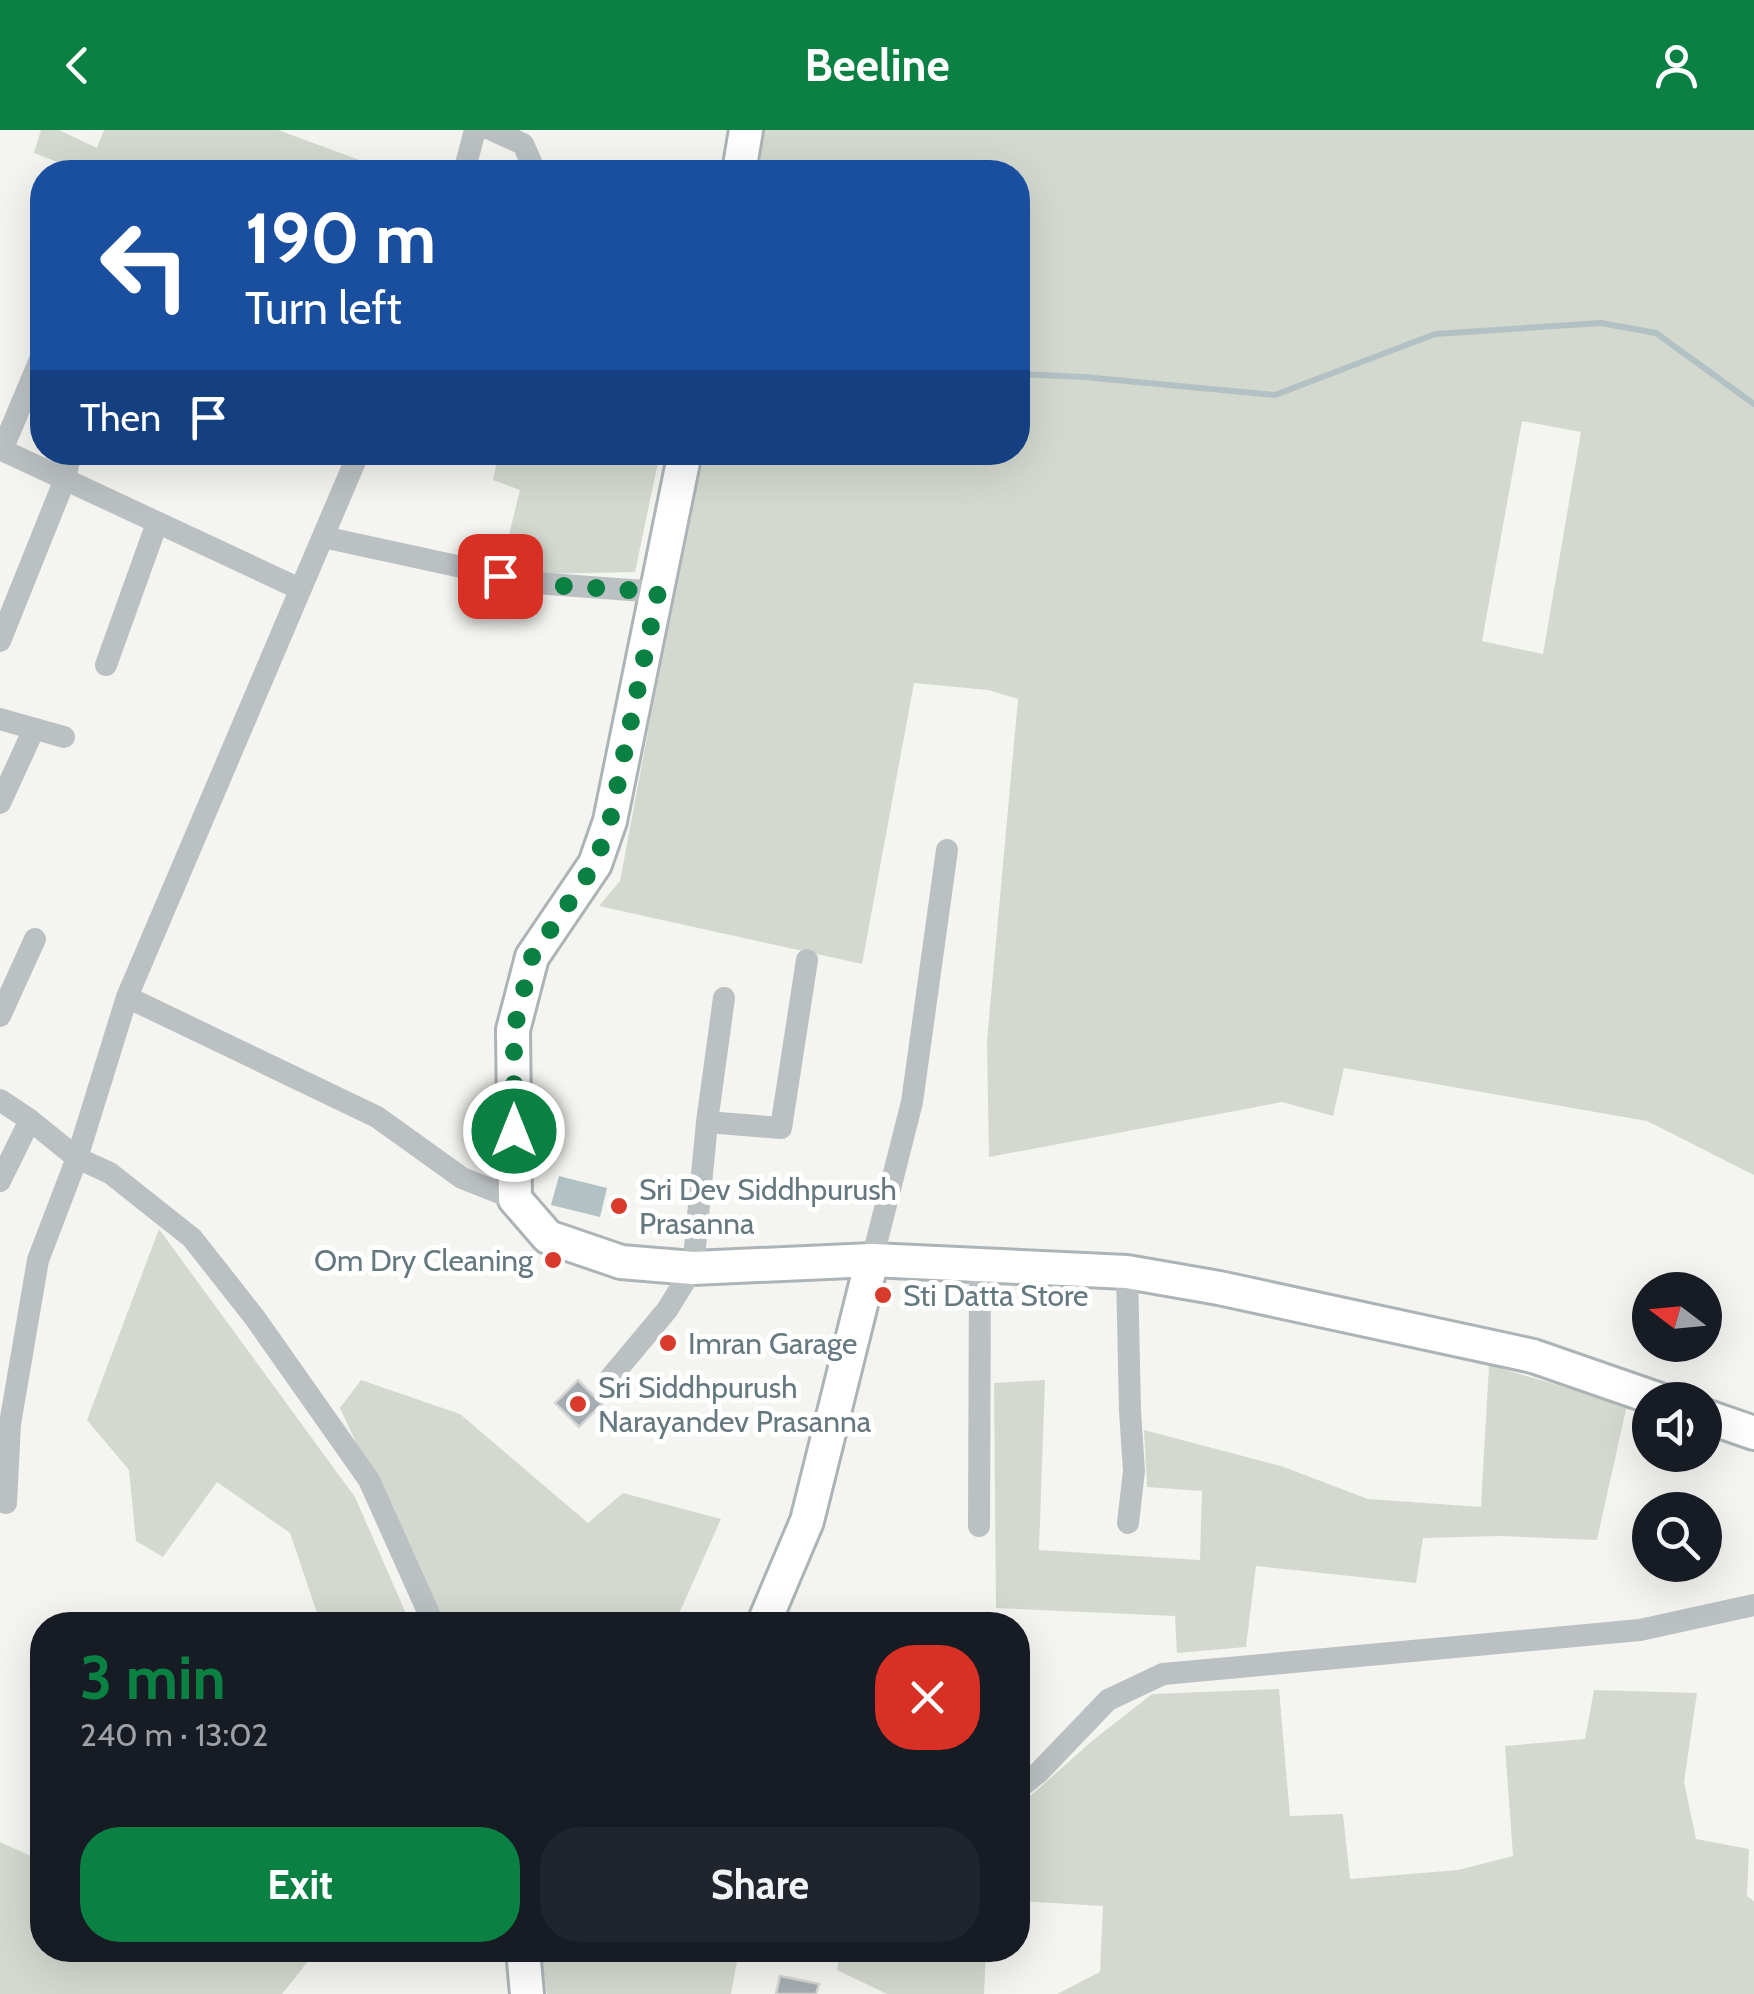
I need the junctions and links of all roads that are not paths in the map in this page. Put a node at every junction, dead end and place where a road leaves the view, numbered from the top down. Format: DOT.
graph roads {
  1 [pos="474,130"];
  2 [pos="492,130"];
  3 [pos="746,130"];
  4 [pos="467,160"];
  5 [pos="530,160"];
  6 [pos="741,160"];
  7 [pos="30,384"];
  8 [pos="1,450"];
  9 [pos="30,464"];
  10 [pos="33,465"];
  11 [pos="69,465"];
  12 [pos="353,465"];
  13 [pos="682,465"];
  14 [pos="65,480"];
  15 [pos="157,522"];
  16 [pos="323,536"];
  17 [pos="300,589"];
  18 [pos="658,592"];
  19 [pos="0,641"];
  20 [pos="106,665"];
  21 [pos="0,719"];
  22 [pos="34,729"];
  23 [pos="64,737"];
  24 [pos="0,803"];
  25 [pos="947,850"];
  26 [pos="35,939"];
  27 [pos="807,960"];
  28 [pos="127,997"];
  29 [pos="724,998"];
  30 [pos="0,1016"];
  31 [pos="0,1100"];
  32 [pos="30,1120"];
  33 [pos="706,1122"];
  34 [pos="77,1158"];
  35 [pos="0,1181"];
  36 [pos="515,1198"];
  37 [pos="872,1260"];
  38 [pos="980,1265"];
  39 [pos="693,1268"];
  40 [pos="1127,1272"];
  41 [pos="0,1337"];
  42 [pos="25,1339"];
  43 [pos="611,1376"];
  44 [pos="1632,1390"];
  45 [pos="1722,1422"];
  46 [pos="1754,1433"];
  47 [pos="6,1503"];
  48 [pos="1128,1523"];
  49 [pos="980,1526"];
  50 [pos="1754,1605"];
  51 [pos="428,1612"];
  52 [pos="769,1612"];
  53 [pos="1030,1779"];
  54 [pos="524,1962"];
  55 [pos="527,1994"];
  1 -- 4 [label="street"];
  2 -- 5 [label="street"];
  3 -- 6 [label="street"];
  7 -- 8 [label="street"];
  8 -- 9 [label="street"];
  10 -- 14 [label="street"];
  11 -- 14 [label="street"];
  12 -- 16 [label="street"];
  13 -- 18 [label="street"];
  14 -- 15 [label="street"];
  14 -- 19 [label="street"];
  15 -- 17 [label="street"];
  15 -- 20 [label="street"];
  16 -- 17 [label="street"];
  16 -- 18 [label="street"];
  17 -- 28 [label="street"];
  18 -- 36 [label="street"];
  21 -- 22 [label="street"];
  22 -- 23 [label="street"];
  22 -- 24 [label="street"];
  25 -- 37 [label="street"];
  26 -- 30 [label="street"];
  27 -- 33 [label="street"];
  28 -- 34 [label="street"];
  28 -- 36 [label="street"];
  29 -- 33 [label="street"];
  31 -- 32 [label="street"];
  32 -- 34 [label="street"];
  32 -- 35 [label="street"];
  33 -- 39 [label="street"];
  34 -- 42 [label="street"];
  34 -- 51 [label="street"];
  36 -- 39 [label="street"];
  37 -- 38 [label="street"];
  37 -- 39 [label="street"];
  37 -- 52 [label="street"];
  38 -- 40 [label="street"];
  38 -- 49 [label="street"];
  39 -- 43 [label="street"];
  40 -- 44 [label="street"];
  40 -- 48 [label="street"];
  41 -- 42 [label="street"];
  42 -- 47 [label="street"];
  45 -- 46 [label="street"];
  50 -- 53 [label="street"];
  54 -- 55 [label="street"];
}
